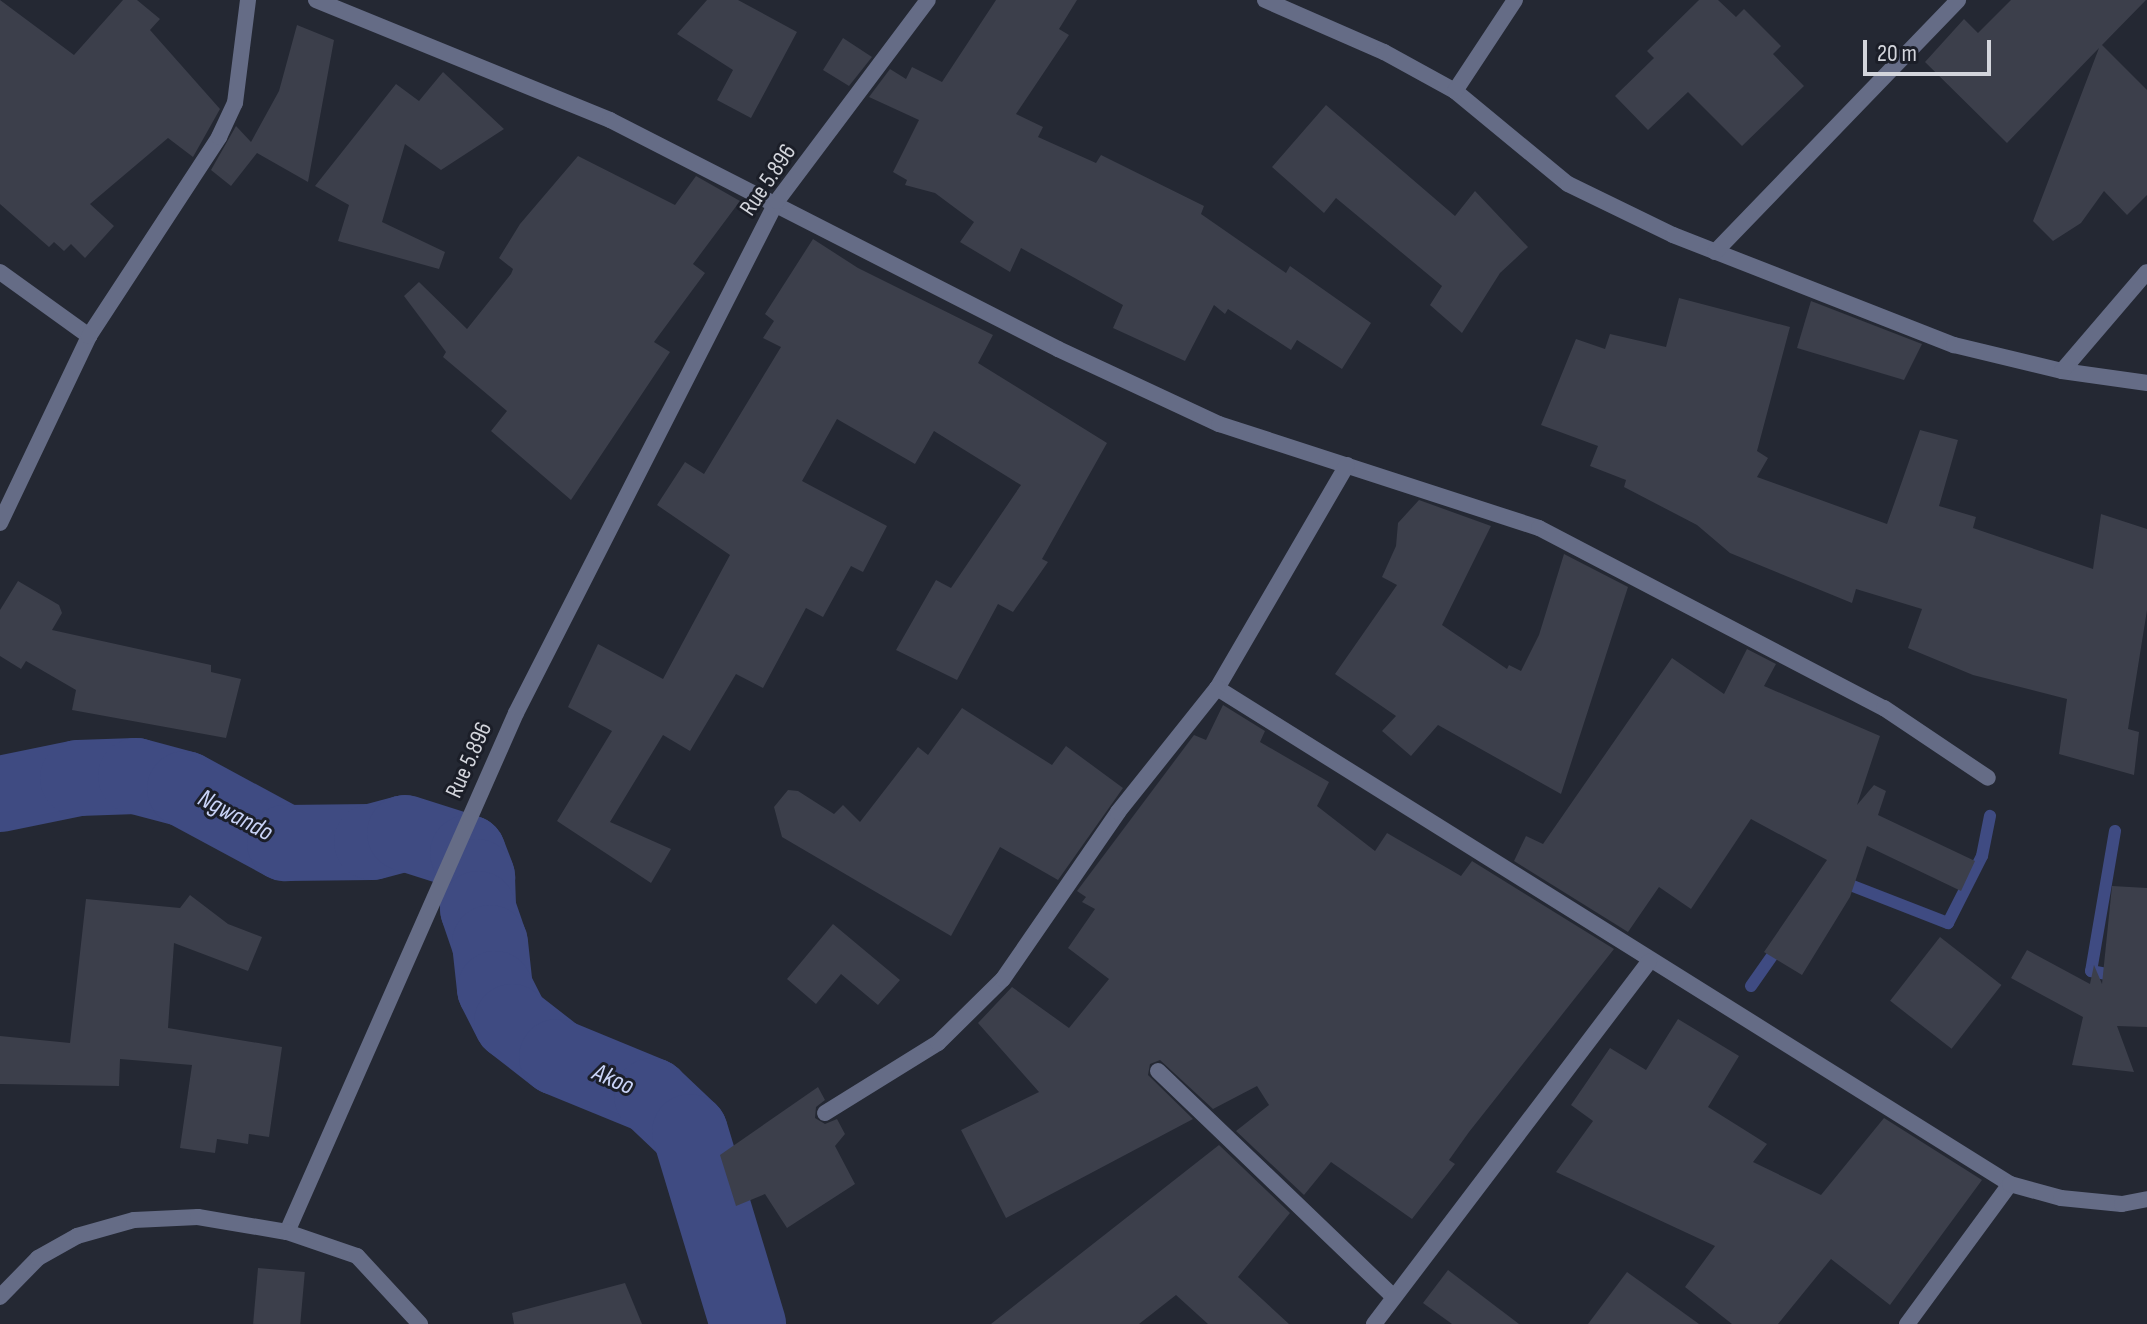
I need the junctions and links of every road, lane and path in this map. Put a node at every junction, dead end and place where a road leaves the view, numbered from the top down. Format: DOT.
graph roads {
  1 [pos="248,0"];
  2 [pos="316,0"];
  3 [pos="928,0"];
  4 [pos="1265,0"];
  5 [pos="1515,0"];
  6 [pos="1958,0"];
  7 [pos="1455,91"];
  8 [pos="777,201"];
  9 [pos="1715,252"];
  10 [pos="0,272"];
  11 [pos="2147,272"];
  12 [pos="89,336"];
  13 [pos="2062,371"];
  14 [pos="2147,383"];
  15 [pos="1347,465"];
  16 [pos="0,523"];
  17 [pos="1217,688"];
  18 [pos="1988,778"];
  19 [pos="1649,962"];
  20 [pos="1158,1071"];
  21 [pos="825,1113"];
  22 [pos="2010,1184"];
  23 [pos="2147,1199"];
  24 [pos="287,1232"];
  25 [pos="0,1297"];
  26 [pos="1394,1297"];
  27 [pos="420,1324"];
  28 [pos="1374,1324"];
  29 [pos="1907,1324"];
  1 -- 12 [label="street"];
  2 -- 8 [label="street"];
  3 -- 8 [label="street, Rue 5.896"];
  4 -- 7 [label="street"];
  5 -- 7 [label="street"];
  6 -- 9 [label="street"];
  7 -- 9 [label="street"];
  8 -- 15 [label="street"];
  8 -- 24 [label="street, Rue 5.896"];
  9 -- 13 [label="street"];
  10 -- 12 [label="street"];
  11 -- 13 [label="street"];
  12 -- 16 [label="street"];
  13 -- 14 [label="street"];
  15 -- 17 [label="street"];
  15 -- 18 [label="street"];
  17 -- 19 [label="street"];
  17 -- 21 [label="street"];
  19 -- 22 [label="street"];
  19 -- 26 [label="street"];
  20 -- 26 [label="street"];
  22 -- 23 [label="street"];
  22 -- 29 [label="street"];
  24 -- 25 [label="street"];
  24 -- 27 [label="street"];
  26 -- 28 [label="street"];
}
